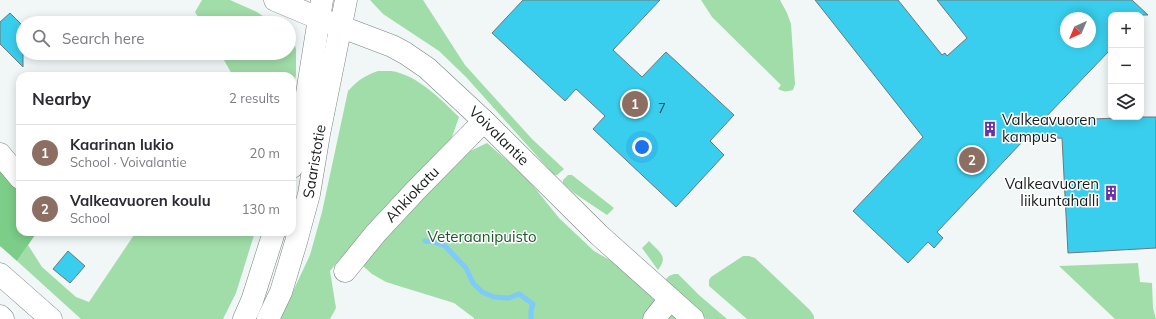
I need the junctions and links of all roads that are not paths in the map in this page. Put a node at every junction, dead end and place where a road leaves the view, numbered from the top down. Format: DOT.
graph roads {
  1 [pos="275,0"];
  2 [pos="346,0"];
  3 [pos="320,9"];
  4 [pos="341,27"];
  5 [pos="484,121"];
  6 [pos="296,152"];
  7 [pos="0,154"];
  8 [pos="16,173"];
  9 [pos="273,236"];
  10 [pos="346,272"];
  11 [pos="0,274"];
  12 [pos="670,299"];
  13 [pos="0,316"];
  14 [pos="3,319"];
  15 [pos="51,319"];
  16 [pos="244,319"];
  17 [pos="268,319"];
  18 [pos="654,319"];
  19 [pos="693,319"];
  1 -- 3 [label="street, Voivalantie"];
  2 -- 4 [label="street, Saaristotie"];
  3 -- 4 [label="street, Voivalantie"];
  3 -- 6 [label="street, Saaristotie"];
  4 -- 5 [label="street, Voivalantie"];
  4 -- 17 [label="street, Saaristotie"];
  5 -- 10 [label="street, Ahkiokatu"];
  5 -- 12 [label="street, Voivalantie"];
  7 -- 8 [label="street"];
  9 -- 16 [label="street"];
  11 -- 15 [label="street"];
  12 -- 18 [label="street"];
  12 -- 19 [label="street, Voivalantie"];
  13 -- 14 [label="street"];
}
